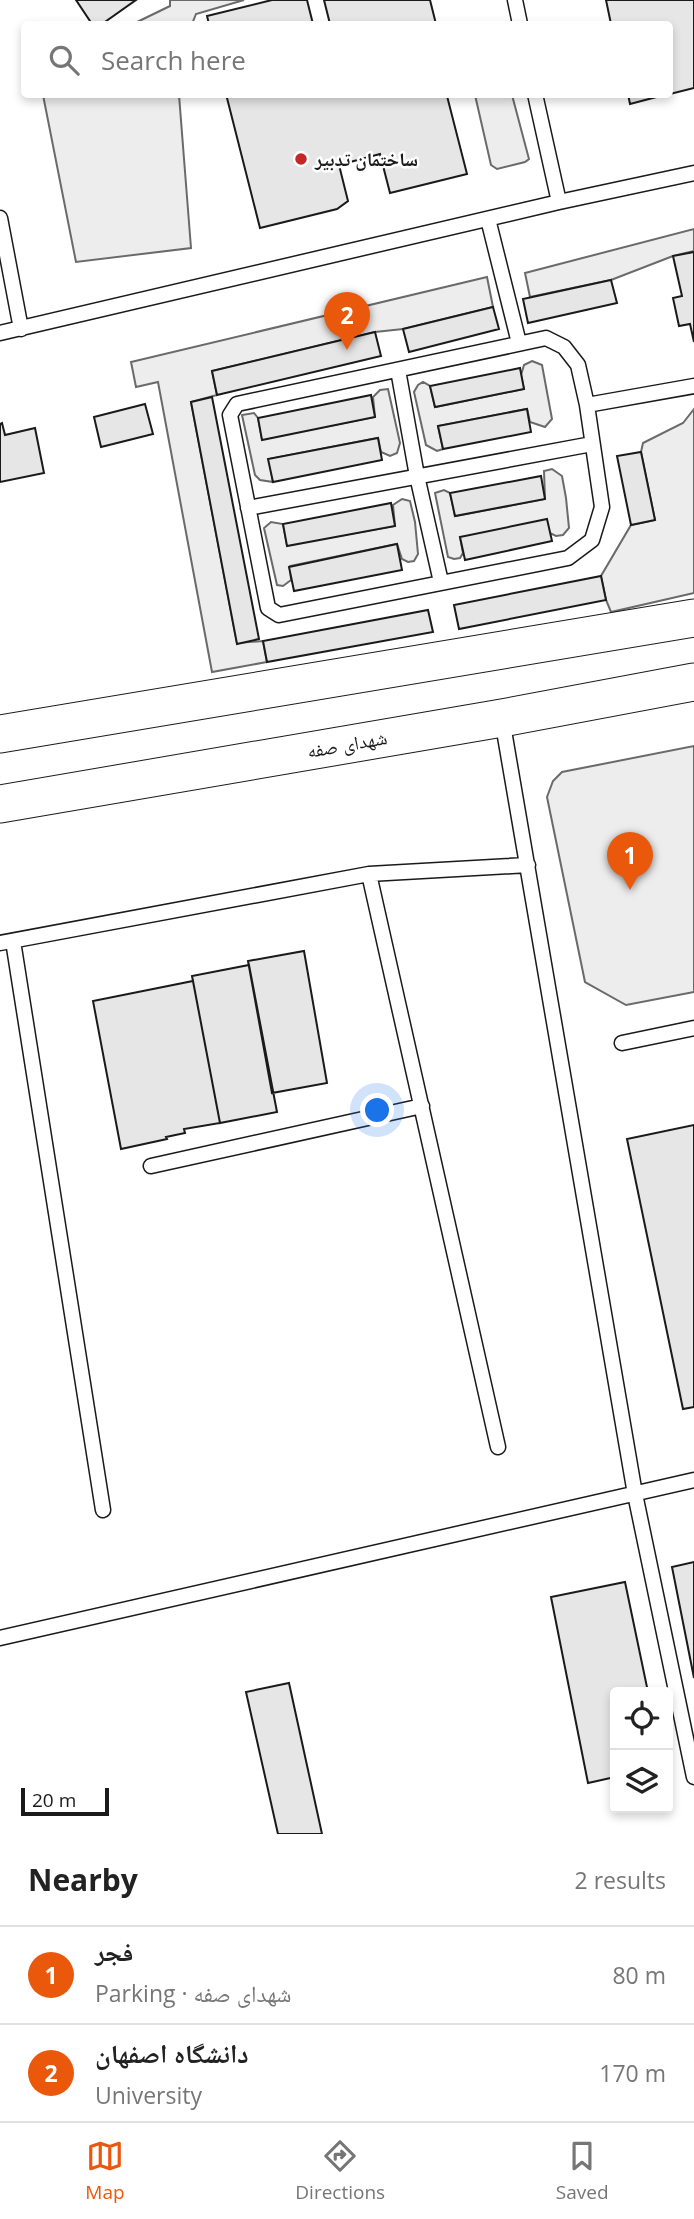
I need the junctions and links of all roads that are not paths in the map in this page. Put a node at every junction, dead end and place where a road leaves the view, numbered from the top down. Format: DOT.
graph roads {
  1 [pos="515,0"];
  2 [pos="519,21"];
  3 [pos="536,98"];
  4 [pos="694,173"];
  5 [pos="559,202"];
  6 [pos="0,218"];
  7 [pos="488,219"];
  8 [pos="21,329"];
  9 [pos="0,333"];
  10 [pos="519,343"];
  11 [pos="398,370"];
  12 [pos="694,386"];
  13 [pos="587,405"];
  14 [pos="592,444"];
  15 [pos="417,476"];
  16 [pos="248,508"];
  17 [pos="441,582"];
  18 [pos="694,618"];
  19 [pos="694,682"];
  20 [pos="502,718"];
  21 [pos="0,734"];
  22 [pos="0,804"];
  23 [pos="528,865"];
  24 [pos="369,874"];
  25 [pos="6,942"];
  26 [pos="694,1028"];
  27 [pos="622,1043"];
  28 [pos="422,1106"];
  29 [pos="150,1166"];
  30 [pos="498,1447"];
  31 [pos="694,1480"];
  32 [pos="635,1494"];
  33 [pos="103,1510"];
  34 [pos="0,1638"];
  35 [pos="694,1777"];
  1 -- 2 [label="lane"];
  3 -- 5 [label="lane"];
  4 -- 5 [label="lane"];
  5 -- 7 [label="lane"];
  6 -- 8 [label="lane"];
  7 -- 8 [label="lane"];
  7 -- 10 [label="lane"];
  8 -- 9 [label="lane"];
  10 -- 11 [label="lane"];
  10 -- 13 [label="lane"];
  11 -- 15 [label="lane"];
  11 -- 16 [label="lane"];
  12 -- 13 [label="lane"];
  13 -- 14 [label="lane"];
  14 -- 15 [label="lane"];
  14 -- 17 [label="lane"];
  15 -- 16 [label="lane"];
  15 -- 17 [label="lane"];
  16 -- 17 [label="lane"];
  18 -- 21 [label="main road"];
  19 -- 20 [label="main road, شهدای صفه"];
  20 -- 22 [label="main road, شهدای صفه"];
  20 -- 23 [label="lane"];
  23 -- 24 [label="lane"];
  23 -- 32 [label="lane"];
  24 -- 25 [label="lane"];
  24 -- 28 [label="lane"];
  25 -- 33 [label="lane"];
  26 -- 27 [label="lane"];
  28 -- 29 [label="lane"];
  28 -- 30 [label="lane"];
  31 -- 32 [label="lane"];
  32 -- 34 [label="lane"];
  32 -- 35 [label="lane"];
}
